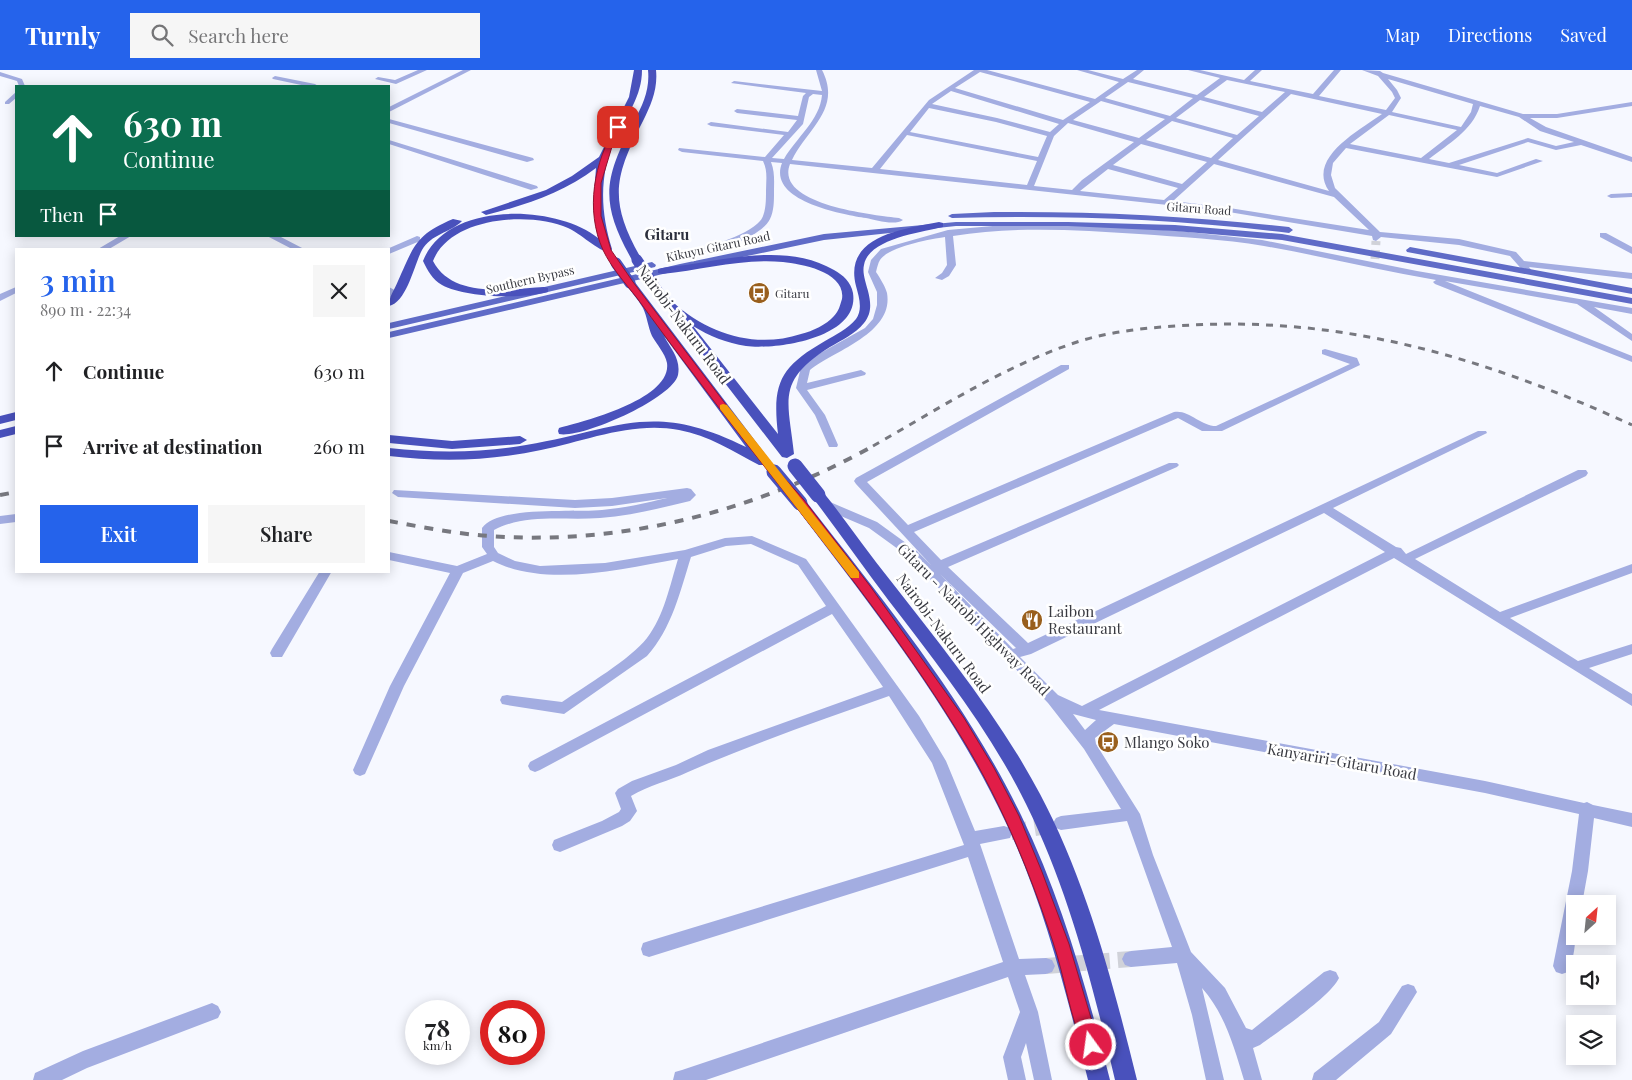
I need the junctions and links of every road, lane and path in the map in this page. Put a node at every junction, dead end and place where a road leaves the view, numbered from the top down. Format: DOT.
graph roads {
  1 [pos="424,70"];
  2 [pos="464,70"];
  3 [pos="638,70"];
  4 [pos="652,70"];
  5 [pos="819,70"];
  6 [pos="979,70"];
  7 [pos="1080,70"];
  8 [pos="1141,70"];
  9 [pos="1191,70"];
  10 [pos="1259,70"];
  11 [pos="1338,70"];
  12 [pos="1365,70"];
  13 [pos="1377,71"];
  14 [pos="0,74"];
  15 [pos="275,78"];
  16 [pos="1225,78"];
  17 [pos="378,79"];
  18 [pos="1124,80"];
  19 [pos="1245,82"];
  20 [pos="734,83"];
  21 [pos="22,85"];
  22 [pos="310,85"];
  23 [pos="948,88"];
  24 [pos="812,92"];
  25 [pos="1289,92"];
  26 [pos="826,94"];
  27 [pos="15,95"];
  28 [pos="1314,97"];
  29 [pos="1199,98"];
  30 [pos="1097,99"];
  31 [pos="390,101"];
  32 [pos="7,103"];
  33 [pos="1477,103"];
  34 [pos="401,104"];
  35 [pos="1632,104"];
  36 [pos="927,105"];
  37 [pos="390,110"];
  38 [pos="737,111"];
  39 [pos="1387,113"];
  40 [pos="1265,115"];
  41 [pos="1521,116"];
  42 [pos="1547,117"];
  43 [pos="801,118"];
  44 [pos="1172,118"];
  45 [pos="390,121"];
  46 [pos="1066,122"];
  47 [pos="712,124"];
  48 [pos="1462,128"];
  49 [pos="1547,131"];
  50 [pos="906,133"];
  51 [pos="790,134"];
  52 [pos="1051,135"];
  53 [pos="1240,138"];
  54 [pos="1141,141"];
  55 [pos="390,142"];
  56 [pos="1580,143"];
  57 [pos="1344,145"];
  58 [pos="682,150"];
  59 [pos="605,157"];
  60 [pos="530,160"];
  61 [pos="766,160"];
  62 [pos="1040,160"];
  63 [pos="1423,160"];
  64 [pos="1632,160"];
  65 [pos="788,161"];
  66 [pos="1212,161"];
  67 [pos="1539,161"];
  68 [pos="1450,165"];
  69 [pos="1107,166"];
  70 [pos="875,170"];
  71 [pos="1183,187"];
  72 [pos="534,188"];
  73 [pos="1030,188"];
  74 [pos="1075,192"];
  75 [pos="1632,194"];
  76 [pos="1338,196"];
  77 [pos="1611,196"];
  78 [pos="1166,203"];
  79 [pos="899,220"];
  80 [pos="944,229"];
  81 [pos="1603,235"];
  82 [pos="125,237"];
  83 [pos="273,237"];
  84 [pos="1376,237"];
  85 [pos="416,239"];
  86 [pos="760,241"];
  87 [pos="1357,241"];
  88 [pos="1366,242"];
  89 [pos="1385,246"];
  90 [pos="104,248"];
  91 [pos="298,248"];
  92 [pos="1404,249"];
  93 [pos="607,250"];
  94 [pos="390,251"];
  95 [pos="1632,251"];
  96 [pos="678,259"];
  97 [pos="1375,259"];
  98 [pos="1521,263"];
  99 [pos="1388,268"];
  100 [pos="662,271"];
  101 [pos="1528,271"];
  102 [pos="1417,274"];
  103 [pos="1632,276"];
  104 [pos="939,278"];
  105 [pos="15,290"];
  106 [pos="544,290"];
  107 [pos="1632,290"];
  108 [pos="0,298"];
  109 [pos="1578,300"];
  110 [pos="1632,301"];
  111 [pos="390,302"];
  112 [pos="672,306"];
  113 [pos="649,309"];
  114 [pos="1632,311"];
  115 [pos="390,326"];
  116 [pos="390,335"];
  117 [pos="1632,338"];
  118 [pos="1325,352"];
  119 [pos="1632,359"];
  120 [pos="1065,367"];
  121 [pos="861,373"];
  122 [pos="800,388"];
  123 [pos="15,416"];
  124 [pos="0,420"];
  125 [pos="15,430"];
  126 [pos="1482,433"];
  127 [pos="0,434"];
  128 [pos="390,439"];
  129 [pos="834,445"];
  130 [pos="390,452"];
  131 [pos="787,453"];
  132 [pos="1173,465"];
  133 [pos="769,467"];
  134 [pos="1582,472"];
  135 [pos="398,493"];
  136 [pos="822,500"];
  137 [pos="1324,508"];
  138 [pos="15,518"];
  139 [pos="0,520"];
  140 [pos="906,531"];
  141 [pos="686,554"];
  142 [pos="1402,555"];
  143 [pos="390,556"];
  144 [pos="494,556"];
  145 [pos="939,566"];
  146 [pos="1632,568"];
  147 [pos="458,570"];
  148 [pos="325,573"];
  149 [pos="833,608"];
  150 [pos="1498,617"];
  151 [pos="1632,649"];
  152 [pos="1026,650"];
  153 [pos="277,653"];
  154 [pos="1010,655"];
  155 [pos="1578,666"];
  156 [pos="892,689"];
  157 [pos="1053,699"];
  158 [pos="507,700"];
  159 [pos="1632,701"];
  160 [pos="1082,712"];
  161 [pos="1113,718"];
  162 [pos="1089,745"];
  163 [pos="535,766"];
  164 [pos="360,770"];
  165 [pos="1586,808"];
  166 [pos="1132,814"];
  167 [pos="1632,820"];
  168 [pos="1062,823"];
  169 [pos="1004,834"];
  170 [pos="971,844"];
  171 [pos="560,845"];
  172 [pos="649,949"];
  173 [pos="1183,954"];
  174 [pos="1131,959"];
  175 [pos="1046,966"];
  176 [pos="1562,966"];
  177 [pos="1013,967"];
  178 [pos="1330,978"];
  179 [pos="1408,992"];
  180 [pos="212,1012"];
  181 [pos="1029,1012"];
  182 [pos="1240,1036"];
  183 [pos="682,1079"];
  184 [pos="42,1080"];
  185 [pos="1017,1080"];
  186 [pos="1043,1080"];
  187 [pos="1099,1080"];
  188 [pos="1126,1080"];
  189 [pos="1215,1080"];
  190 [pos="1253,1080"];
  191 [pos="1322,1080"];
  1 -- 17 [label="street"];
  2 -- 34 [label="street"];
  3 -- 59 [label="highway"];
  4 -- 112 [label="highway, Nairobi-Nakuru Road, bridge"];
  5 -- 26 [label="street"];
  6 -- 23 [label="street"];
  6 -- 30 [label="street"];
  7 -- 18 [label="street"];
  8 -- 18 [label="street"];
  9 -- 16 [label="street"];
  10 -- 19 [label="street"];
  11 -- 28 [label="street"];
  12 -- 13 [label="street"];
  13 -- 33 [label="street"];
  13 -- 39 [label="street"];
  14 -- 21 [label="street"];
  15 -- 22 [label="street"];
  16 -- 19 [label="street"];
  16 -- 29 [label="street"];
  18 -- 29 [label="street"];
  18 -- 30 [label="street"];
  19 -- 25 [label="street"];
  20 -- 24 [label="street"];
  23 -- 36 [label="street"];
  23 -- 46 [label="street"];
  24 -- 26 [label="street"];
  24 -- 43 [label="street"];
  25 -- 28 [label="street"];
  25 -- 40 [label="street"];
  26 -- 65 [label="street"];
  27 -- 32 [label="street"];
  28 -- 39 [label="street"];
  29 -- 40 [label="street"];
  29 -- 44 [label="street"];
  30 -- 44 [label="street"];
  30 -- 46 [label="street"];
  31 -- 34 [label="street"];
  33 -- 41 [label="street"];
  33 -- 48 [label="street"];
  34 -- 37 [label="street"];
  35 -- 42 [label="street"];
  36 -- 50 [label="street"];
  36 -- 52 [label="street"];
  38 -- 43 [label="street"];
  39 -- 48 [label="street"];
  39 -- 57 [label="street"];
  40 -- 53 [label="street"];
  41 -- 42 [label="street"];
  41 -- 49 [label="street"];
  42 -- 49 [label="street"];
  43 -- 51 [label="street"];
  44 -- 53 [label="street"];
  44 -- 54 [label="street"];
  45 -- 60 [label="street"];
  46 -- 52 [label="street"];
  46 -- 54 [label="street"];
  47 -- 51 [label="street"];
  48 -- 63 [label="street"];
  49 -- 56 [label="street"];
  50 -- 62 [label="street"];
  50 -- 70 [label="street"];
  51 -- 61 [label="street"];
  52 -- 62 [label="street"];
  53 -- 66 [label="street"];
  54 -- 66 [label="street"];
  54 -- 69 [label="street"];
  55 -- 72 [label="street"];
  56 -- 64 [label="street"];
  56 -- 68 [label="street"];
  57 -- 63 [label="street"];
  57 -- 76 [label="street"];
  58 -- 61 [label="street"];
  59 -- 93 [label="highway"];
  59 -- 111 [label="highway"];
  61 -- 65 [label="street"];
  61 -- 96 [label="street"];
  62 -- 73 [label="street"];
  63 -- 68 [label="street"];
  65 -- 70 [label="street"];
  65 -- 79 [label="street"];
  66 -- 71 [label="street"];
  66 -- 76 [label="street"];
  67 -- 68 [label="street"];
  69 -- 71 [label="street"];
  69 -- 74 [label="street"];
  70 -- 73 [label="street"];
  71 -- 78 [label="street"];
  73 -- 74 [label="street"];
  74 -- 78 [label="street"];
  75 -- 77 [label="street"];
  76 -- 84 [label="street"];
  78 -- 84 [label="street"];
  79 -- 86 [label="main road, Gitaru Road"];
  79 -- 87 [label="main road, Gitaru Road"];
  80 -- 99 [label="street"];
  80 -- 100 [label="main road, Kikuyu Gitaru Road"];
  80 -- 104 [label="street"];
  80 -- 110 [label="main road, Gitaru Road"];
  80 -- 122 [label="street"];
  80 -- 131 [label="highway"];
  81 -- 95 [label="street"];
  82 -- 90 [label="street"];
  83 -- 91 [label="street"];
  84 -- 98 [label="street"];
  85 -- 94 [label="street"];
  86 -- 96 [label="main road, Southern Bypass"];
  88 -- 89 [label="main road"];
  92 -- 101 [label="main road"];
  93 -- 106 [label="highway"];
  93 -- 113 [label="highway, Nairobi-Nakuru Road, bridge"];
  96 -- 106 [label="main road, Southern Bypass"];
  97 -- 99 [label="street"];
  98 -- 101 [label="street"];
  98 -- 103 [label="street"];
  99 -- 102 [label="street"];
  100 -- 112 [label="highway"];
  100 -- 116 [label="main road, Kikuyu Gitaru Road"];
  101 -- 107 [label="main road"];
  102 -- 109 [label="street"];
  102 -- 119 [label="street"];
  105 -- 108 [label="street"];
  106 -- 115 [label="main road, Southern Bypass"];
  109 -- 114 [label="street"];
  109 -- 117 [label="street"];
  112 -- 131 [label="highway, Nairobi-Nakuru Road"];
  113 -- 128 [label="highway"];
  113 -- 133 [label="highway, Nairobi-Nakuru Road"];
  118 -- 140 [label="street"];
  120 -- 140 [label="street"];
  121 -- 122 [label="street"];
  122 -- 129 [label="street"];
  123 -- 124 [label="highway"];
  125 -- 127 [label="highway"];
  126 -- 137 [label="street"];
  130 -- 133 [label="highway"];
  131 -- 136 [label="highway, Nairobi-Nakuru Road, bridge"];
  132 -- 145 [label="street"];
  133 -- 187 [label="highway, Nairobi-Nakuru Road, bridge"];
  134 -- 142 [label="street"];
  135 -- 144 [label="street"];
  136 -- 154 [label="street, Gitaru - Nairobi Highway Road"];
  136 -- 188 [label="highway, Nairobi-Nakuru Road"];
  137 -- 142 [label="street"];
  137 -- 152 [label="street"];
  138 -- 139 [label="street"];
  140 -- 145 [label="street"];
  141 -- 144 [label="street"];
  141 -- 149 [label="street"];
  141 -- 158 [label="street"];
  142 -- 150 [label="street"];
  142 -- 160 [label="street"];
  143 -- 147 [label="street"];
  144 -- 147 [label="street"];
  145 -- 152 [label="street"];
  146 -- 150 [label="street"];
  147 -- 164 [label="street"];
  148 -- 153 [label="street"];
  149 -- 156 [label="street"];
  149 -- 163 [label="street"];
  150 -- 155 [label="street"];
  151 -- 155 [label="street"];
  152 -- 154 [label="street"];
  154 -- 157 [label="street, Gitaru - Nairobi Highway Road"];
  155 -- 159 [label="street"];
  156 -- 170 [label="street"];
  156 -- 171 [label="street"];
  157 -- 160 [label="street, Kanyariri-Gitaru Road"];
  157 -- 162 [label="street, Gitaru - Nairobi Highway Road"];
  160 -- 161 [label="street, Kanyariri-Gitaru Road"];
  161 -- 162 [label="street"];
  161 -- 165 [label="street, Kanyariri-Gitaru Road"];
  162 -- 166 [label="street, Gitaru - Nairobi Highway Road"];
  165 -- 167 [label="street, Kanyariri-Gitaru Road"];
  165 -- 176 [label="street"];
  166 -- 168 [label="street"];
  166 -- 173 [label="street"];
  169 -- 170 [label="street"];
  170 -- 172 [label="street"];
  170 -- 177 [label="street"];
  173 -- 174 [label="street"];
  173 -- 182 [label="street"];
  173 -- 189 [label="street"];
  175 -- 177 [label="street"];
  177 -- 181 [label="street"];
  177 -- 183 [label="street"];
  178 -- 182 [label="street"];
  179 -- 191 [label="street"];
  180 -- 184 [label="street"];
  181 -- 185 [label="street"];
  181 -- 186 [label="street"];
  182 -- 190 [label="street"];
}
